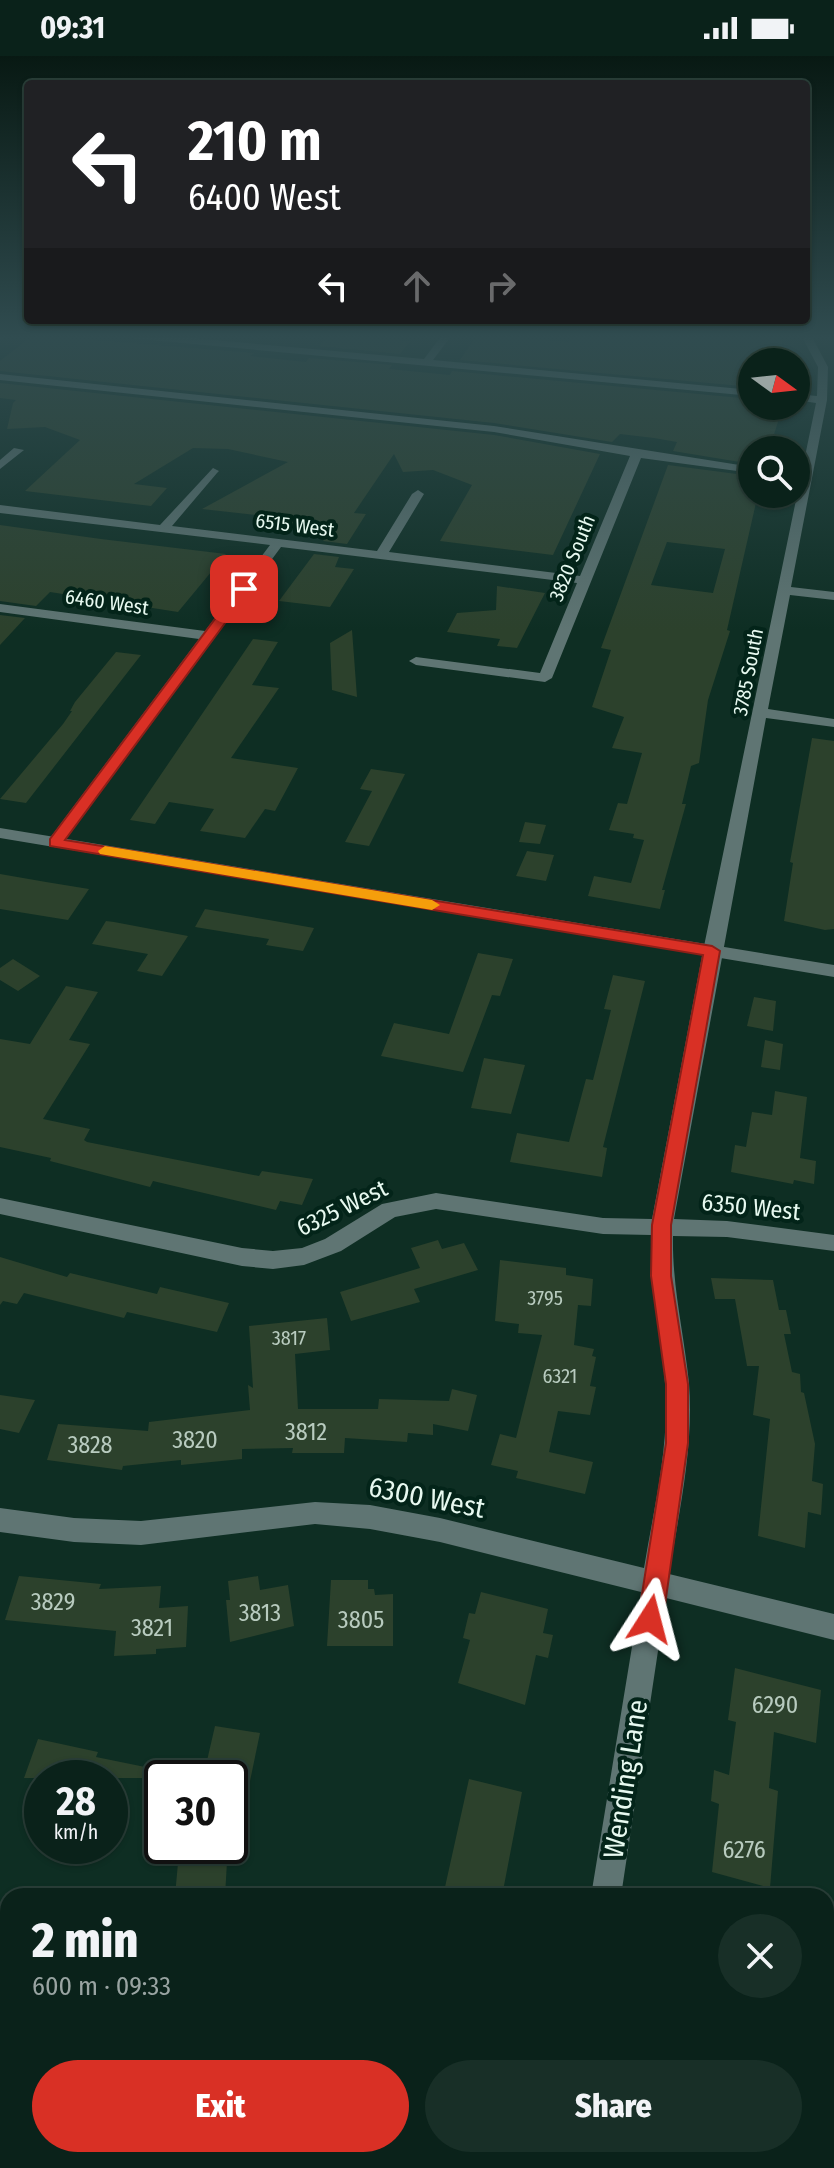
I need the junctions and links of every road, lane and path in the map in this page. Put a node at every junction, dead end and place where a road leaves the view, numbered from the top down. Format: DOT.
graph roads {
  1 [pos="521,434"];
  2 [pos="18,450"];
  3 [pos="637,453"];
  4 [pos="0,466"];
  5 [pos="738,468"];
  6 [pos="213,471"];
  7 [pos="418,494"];
  8 [pos="796,508"];
  9 [pos="0,509"];
  10 [pos="163,529"];
  11 [pos="278,543"];
  12 [pos="381,555"];
  13 [pos="585,580"];
  14 [pos="784,590"];
  15 [pos="834,596"];
  16 [pos="0,608"];
  17 [pos="209,636"];
  18 [pos="416,661"];
  19 [pos="761,713"];
  20 [pos="834,723"];
  21 [pos="0,833"];
  22 [pos="55,842"];
  23 [pos="712,951"];
  24 [pos="834,971"];
  25 [pos="0,1206"];
  26 [pos="662,1225"];
  27 [pos="834,1243"];
  28 [pos="0,1520"];
  29 [pos="656,1583"];
  30 [pos="834,1627"];
  31 [pos="607,1888"];
  1 -- 3 [label="street"];
  2 -- 4 [label="street"];
  3 -- 5 [label="street"];
  3 -- 13 [label="street, 3820 South"];
  6 -- 10 [label="street"];
  7 -- 12 [label="street"];
  8 -- 14 [label="street, 3785 South"];
  9 -- 10 [label="street, 6515 West"];
  10 -- 11 [label="street, 6515 West"];
  11 -- 12 [label="street, 6515 West"];
  11 -- 17 [label="street"];
  12 -- 13 [label="street, 6515 West"];
  13 -- 18 [label="street, 3820 South"];
  14 -- 15 [label="street"];
  14 -- 19 [label="street, 3785 South"];
  16 -- 17 [label="street, 6460 West"];
  17 -- 22 [label="street"];
  19 -- 20 [label="street"];
  19 -- 23 [label="street, 3785 South"];
  21 -- 22 [label="street"];
  22 -- 23 [label="street"];
  23 -- 24 [label="street"];
  23 -- 26 [label="street, Wending Lane"];
  25 -- 26 [label="street, 6325 West"];
  26 -- 27 [label="street, 6350 West"];
  26 -- 29 [label="street, Wending Lane"];
  28 -- 29 [label="street, 6300 West"];
  29 -- 30 [label="street, 6300 West"];
  29 -- 31 [label="street, Wending Lane"];
}
